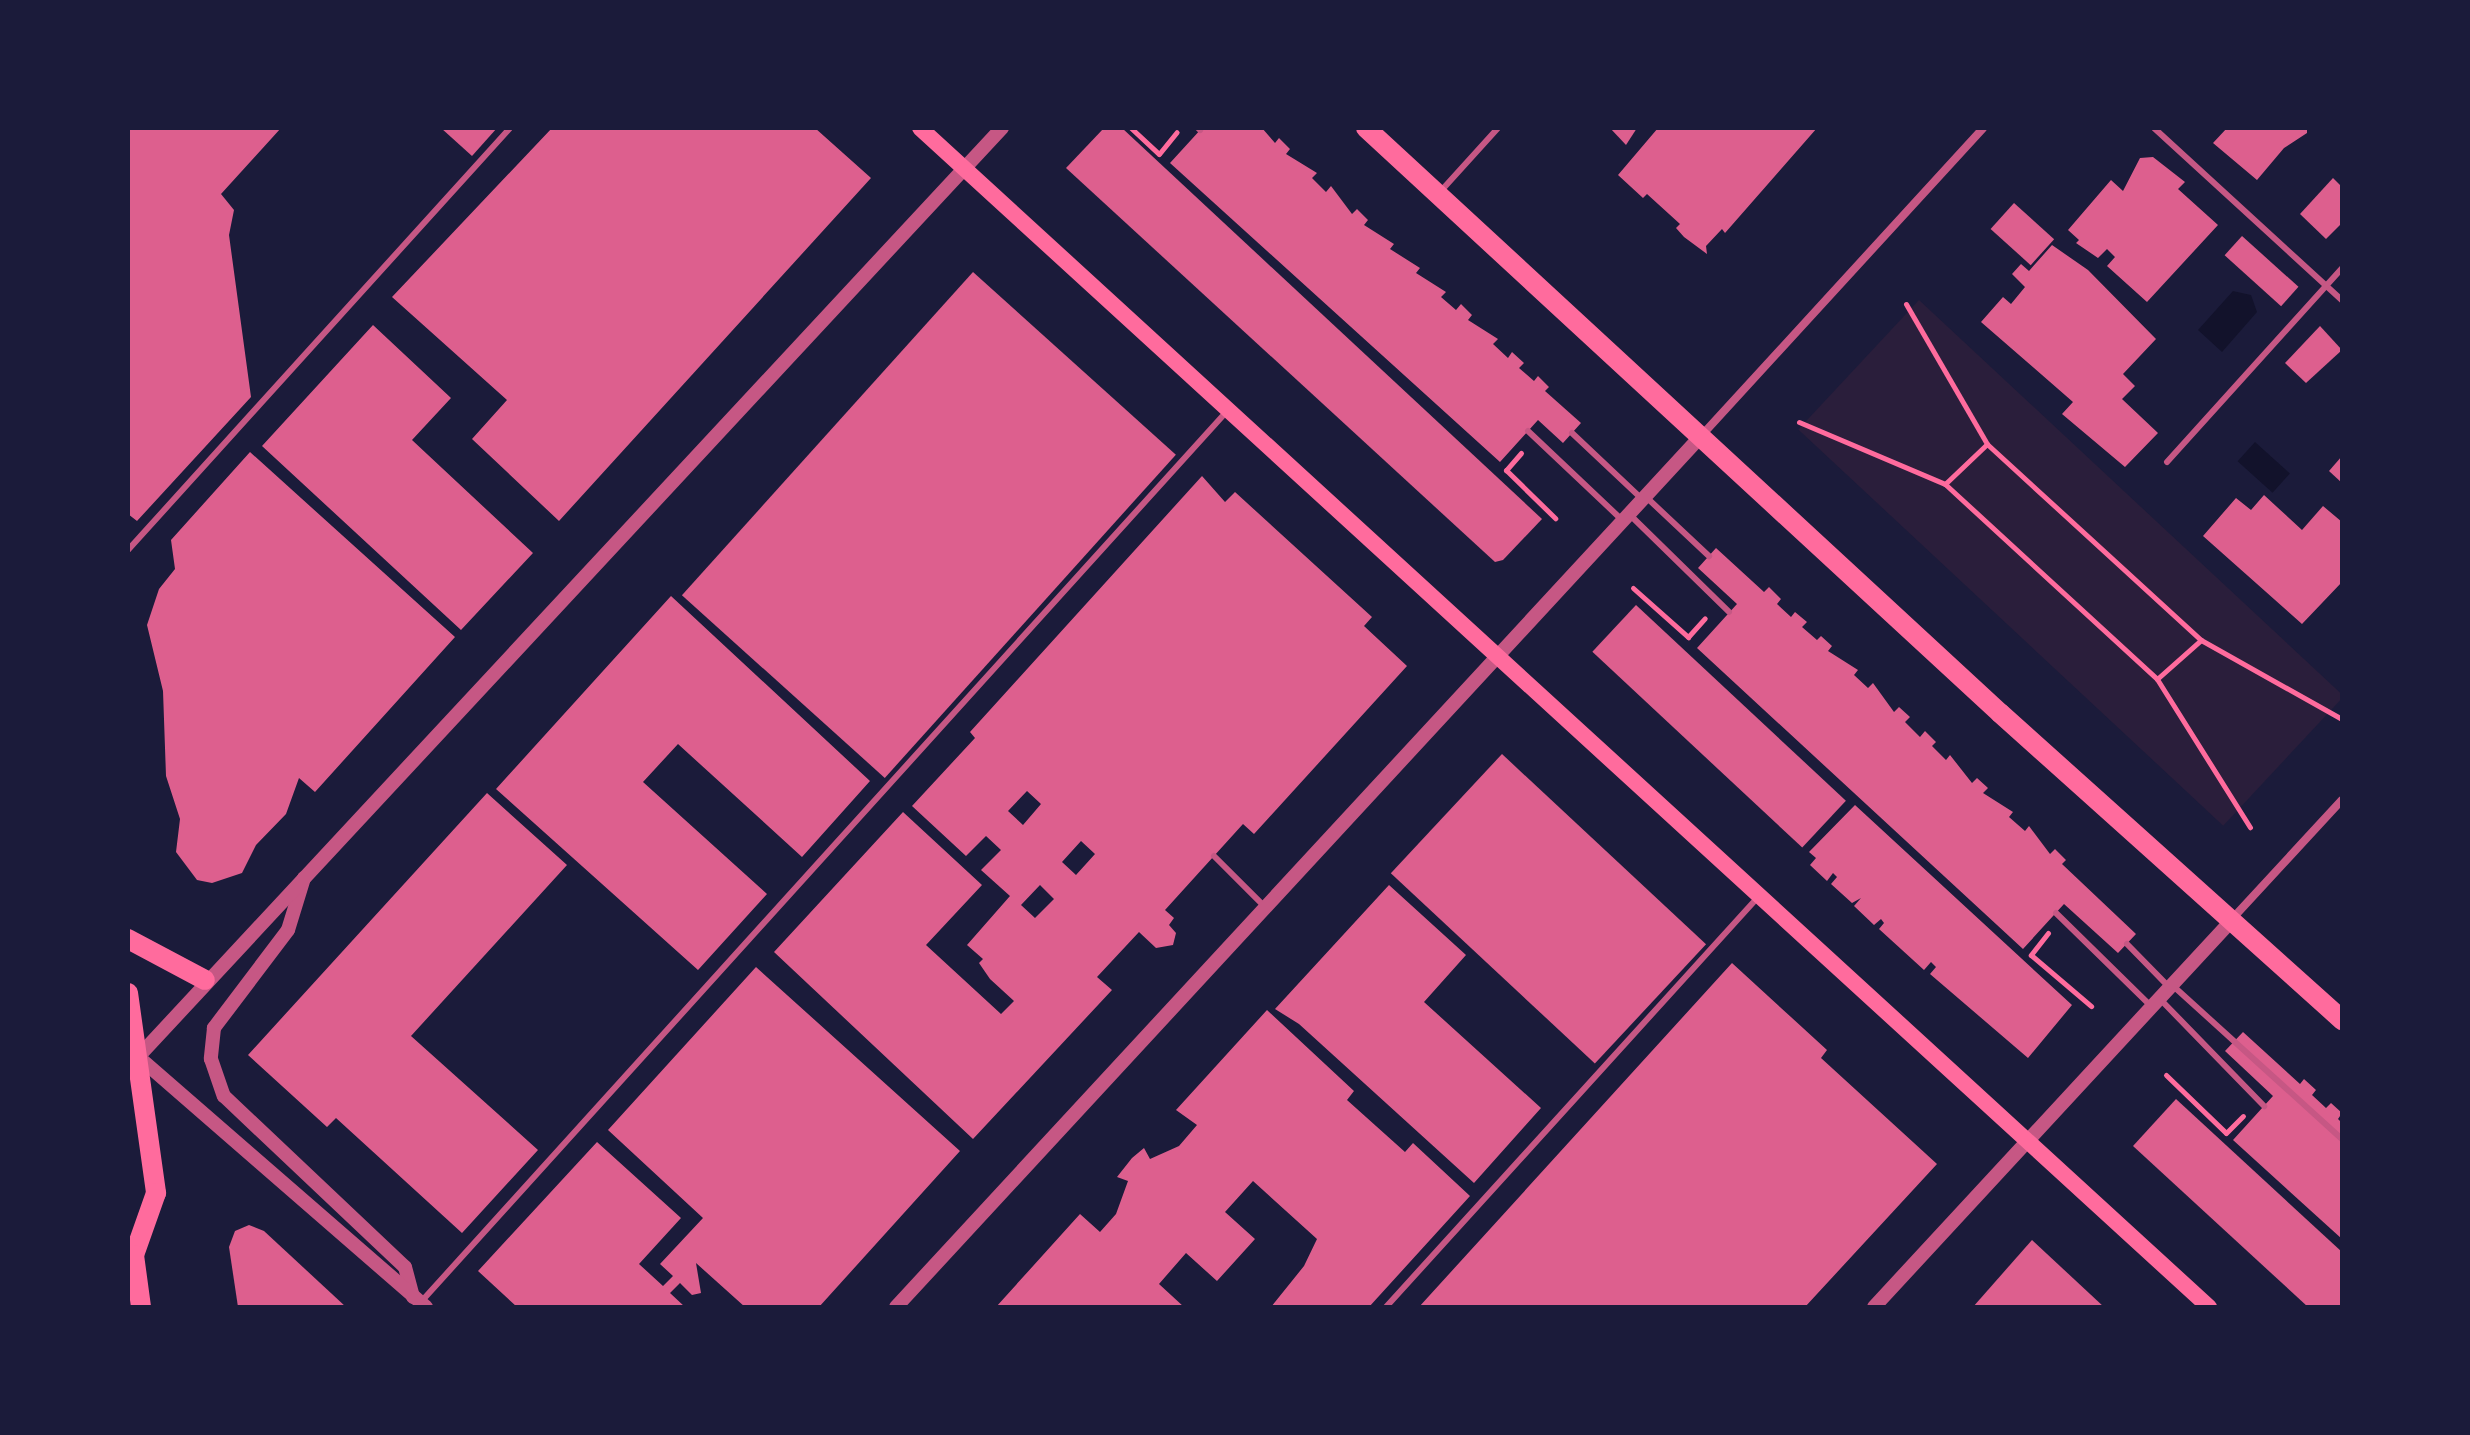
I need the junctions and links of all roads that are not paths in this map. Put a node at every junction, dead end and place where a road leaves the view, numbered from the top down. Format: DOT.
graph roads {
  1 [pos="510,128"];
  2 [pos="920,128"];
  3 [pos="1002,128"];
  4 [pos="1366,128"];
  5 [pos="1498,128"];
  6 [pos="1983,128"];
  7 [pos="2154,128"];
  8 [pos="964,168"];
  9 [pos="1438,194"];
  10 [pos="2342,268"];
  11 [pos="2327,286"];
  12 [pos="2342,300"];
  13 [pos="1228,410"];
  14 [pos="1528,431"];
  15 [pos="1572,433"];
  16 [pos="1702,435"];
  17 [pos="2167,462"];
  18 [pos="1644,498"];
  19 [pos="1625,516"];
  20 [pos="128,550"];
  21 [pos="1709,556"];
  22 [pos="1729,612"];
  23 [pos="1496,655"];
  24 [pos="2342,800"];
  25 [pos="1214,856"];
  26 [pos="306,873"];
  27 [pos="1759,896"];
  28 [pos="1265,907"];
  29 [pos="2056,913"];
  30 [pos="2232,920"];
  31 [pos="128,939"];
  32 [pos="2127,944"];
  33 [pos="205,980"];
  34 [pos="128,993"];
  35 [pos="2162,994"];
  36 [pos="2342,1020"];
  37 [pos="138,1057"];
  38 [pos="2264,1106"];
  39 [pos="2342,1139"];
  40 [pos="2026,1140"];
  41 [pos="130,1252"];
  42 [pos="419,1303"];
  43 [pos="141,1307"];
  44 [pos="896,1307"];
  45 [pos="1386,1307"];
  46 [pos="1874,1307"];
  47 [pos="2209,1307"];
  1 -- 20 [label="lane"];
  2 -- 8 [label="main road"];
  3 -- 8 [label="street"];
  4 -- 9 [label="main road"];
  5 -- 9 [label="lane"];
  6 -- 16 [label="street"];
  7 -- 11 [label="lane"];
  8 -- 13 [label="main road"];
  8 -- 26 [label="street"];
  9 -- 16 [label="main road"];
  10 -- 11 [label="lane"];
  11 -- 12 [label="lane"];
  11 -- 17 [label="lane"];
  13 -- 23 [label="main road"];
  13 -- 42 [label="lane"];
  14 -- 19 [label="lane"];
  15 -- 18 [label="lane"];
  16 -- 18 [label="street"];
  16 -- 30 [label="main road"];
  18 -- 19 [label="street"];
  18 -- 21 [label="lane"];
  19 -- 22 [label="lane"];
  19 -- 23 [label="street"];
  23 -- 27 [label="main road"];
  23 -- 28 [label="street"];
  24 -- 30 [label="street"];
  25 -- 28 [label="lane"];
  26 -- 33 [label="street"];
  26 -- 42 [label="street"];
  27 -- 40 [label="main road"];
  27 -- 45 [label="lane"];
  28 -- 44 [label="street"];
  29 -- 35 [label="lane"];
  30 -- 35 [label="street"];
  30 -- 36 [label="main road"];
  31 -- 33 [label="main road"];
  32 -- 35 [label="lane"];
  33 -- 37 [label="street"];
  34 -- 37 [label="main road"];
  35 -- 38 [label="lane"];
  35 -- 39 [label="lane"];
  35 -- 40 [label="street"];
  37 -- 41 [label="main road"];
  37 -- 42 [label="street"];
  40 -- 46 [label="street"];
  40 -- 47 [label="main road"];
  41 -- 43 [label="main road"];
}
